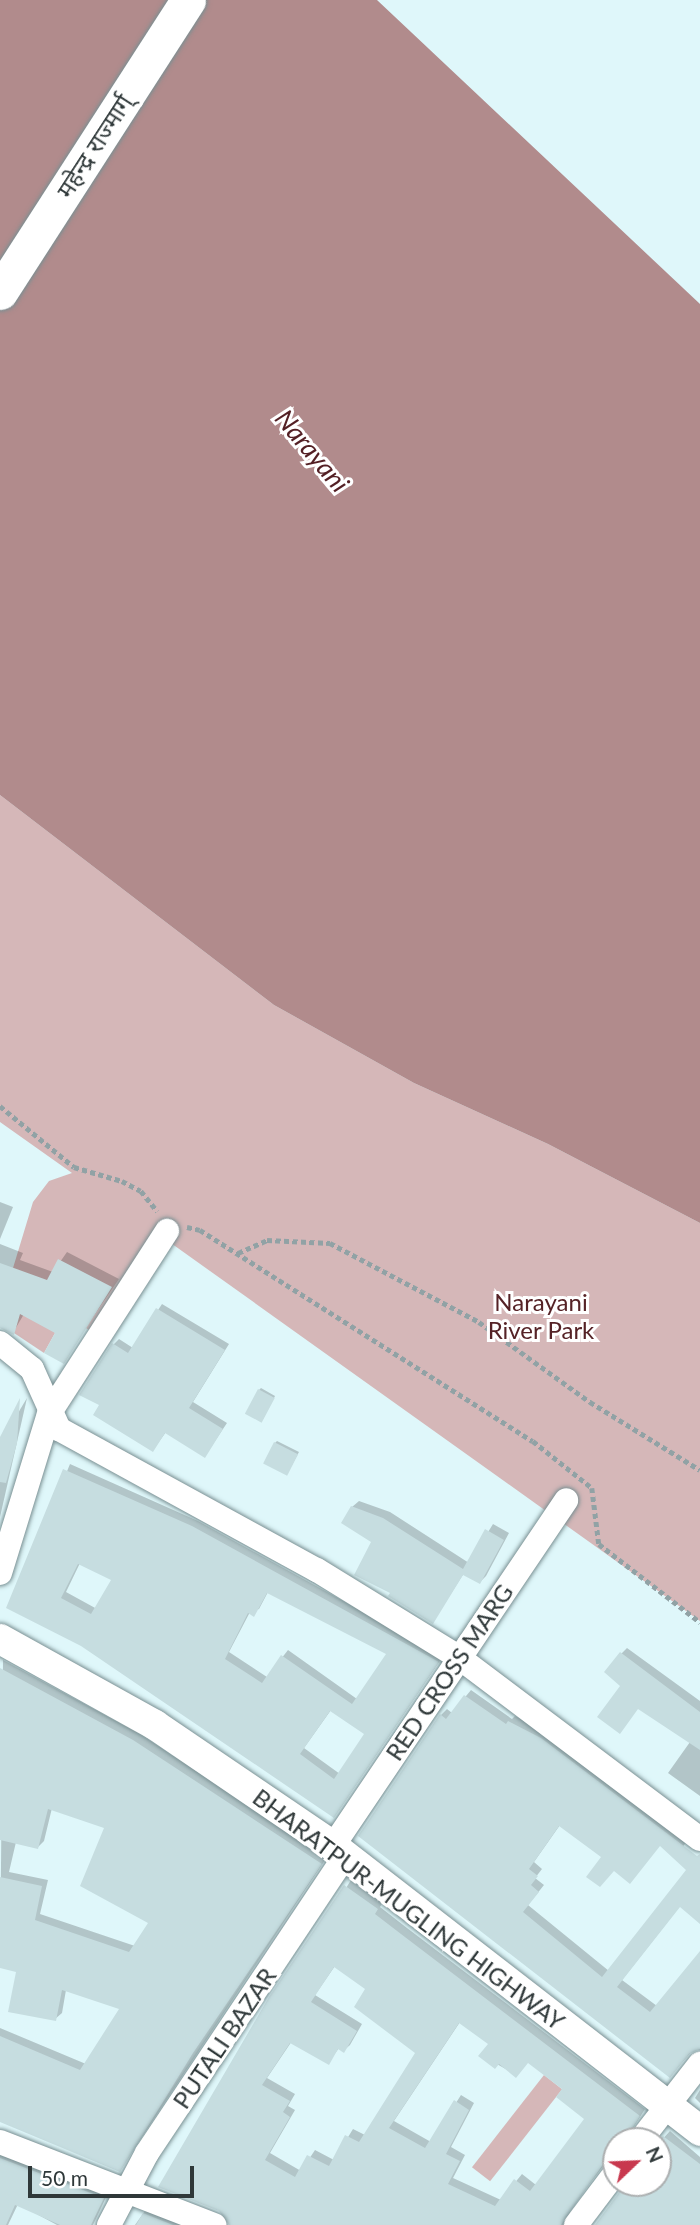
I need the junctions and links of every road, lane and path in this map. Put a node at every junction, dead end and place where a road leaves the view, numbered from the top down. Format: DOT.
graph roads {
  1 [pos="188,0"];
  2 [pos="0,292"];
  3 [pos="0,1106"];
  4 [pos="167,1231"];
  5 [pos="237,1253"];
  6 [pos="0,1343"];
  7 [pos="49,1414"];
  8 [pos="700,1470"];
  9 [pos="566,1500"];
  10 [pos="0,1573"];
  11 [pos="700,1622"];
  12 [pos="0,1639"];
  13 [pos="457,1656"];
  14 [pos="700,1839"];
  15 [pos="340,1851"];
  16 [pos="700,2064"];
  17 [pos="668,2104"];
  18 [pos="651,2127"];
  19 [pos="700,2131"];
  20 [pos="0,2142"];
  21 [pos="602,2191"];
  22 [pos="127,2192"];
  23 [pos="109,2225"];
  24 [pos="214,2225"];
  25 [pos="576,2225"];
  1 -- 2 [label="highway, महेन्द्र राज्मार्ग्"];
  3 -- 4 [label="path"];
  4 -- 5 [label="path"];
  4 -- 7 [label="street"];
  5 -- 8 [label="path"];
  5 -- 11 [label="path"];
  6 -- 7 [label="street"];
  7 -- 10 [label="street"];
  7 -- 13 [label="street"];
  9 -- 13 [label="street, RED CROSS MARG"];
  12 -- 15 [label="main road, BHARATPUR-MUGLING HIGHWAY"];
  13 -- 14 [label="street"];
  13 -- 15 [label="street, RED CROSS MARG"];
  15 -- 17 [label="main road, BHARATPUR-MUGLING HIGHWAY"];
  15 -- 22 [label="street, PUTALI BAZAR"];
  16 -- 17 [label="street"];
  17 -- 18 [label="street"];
  17 -- 19 [label="main road, BHARATPUR-MUGLING HIGHWAY"];
  20 -- 22 [label="street"];
  21 -- 25 [label="street"];
  22 -- 23 [label="street, PUTALI BAZAR"];
  22 -- 24 [label="street"];
}
